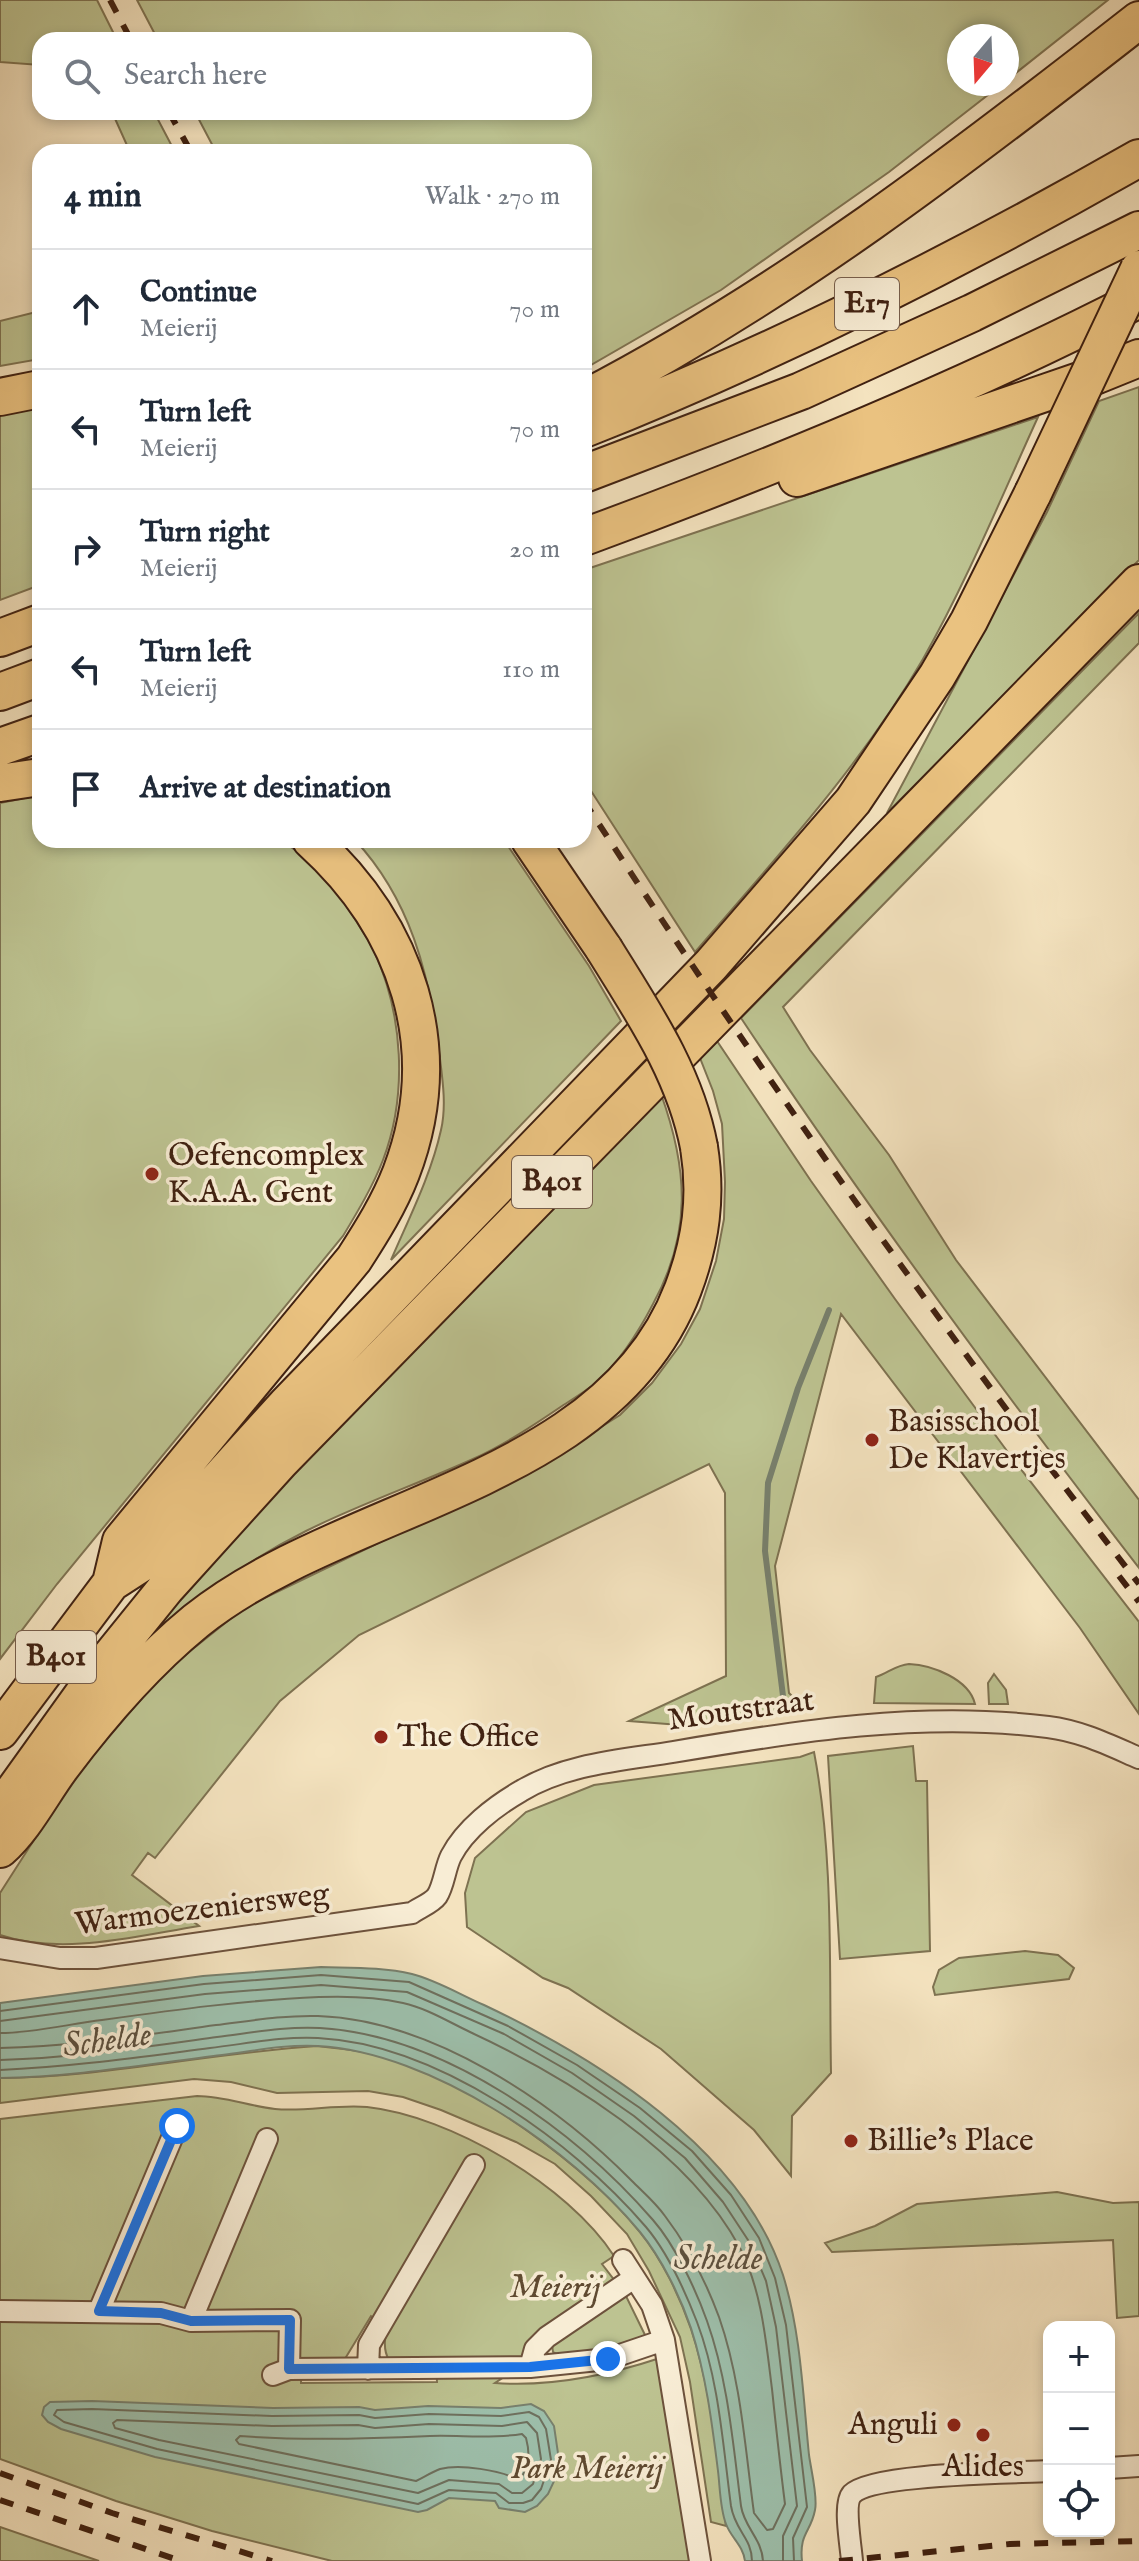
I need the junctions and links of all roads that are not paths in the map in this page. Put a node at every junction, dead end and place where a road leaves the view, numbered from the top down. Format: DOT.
graph roads {
  1 [pos="1139,20"];
  2 [pos="1139,158"];
  3 [pos="1139,230"];
  4 [pos="1139,269"];
  5 [pos="1139,299"];
  6 [pos="1139,358"];
  7 [pos="32,391"];
  8 [pos="592,395"];
  9 [pos="0,397"];
  10 [pos="592,426"];
  11 [pos="592,471"];
  12 [pos="672,504"];
  13 [pos="592,534"];
  14 [pos="1139,583"];
  15 [pos="32,626"];
  16 [pos="0,638"];
  17 [pos="32,680"];
  18 [pos="0,692"];
  19 [pos="32,736"];
  20 [pos="0,747"];
  21 [pos="32,778"];
  22 [pos="0,783"];
  23 [pos="320,848"];
  24 [pos="535,848"];
  25 [pos="111,1583"];
  26 [pos="0,1731"];
  27 [pos="1139,1758"];
  28 [pos="0,1810"];
  29 [pos="0,1849"];
  30 [pos="412,1913"];
  31 [pos="0,1948"];
  32 [pos="177,2126"];
  33 [pos="267,2139"];
  34 [pos="474,2165"];
  35 [pos="0,2311"];
  36 [pos="99,2311"];
  37 [pos="191,2321"];
  38 [pos="664,2340"];
  39 [pos="530,2367"];
  40 [pos="368,2369"];
  41 [pos="1139,2466"];
  42 [pos="1115,2468"];
  43 [pos="1043,2471"];
  44 [pos="700,2561"];
  45 [pos="852,2561"];
  1 -- 8 [label="highway, E17"];
  2 -- 10 [label="highway, E17"];
  3 -- 11 [label="highway, E17"];
  4 -- 25 [label="highway, B401, bridge"];
  5 -- 12 [label="highway"];
  6 -- 12 [label="highway"];
  7 -- 9 [label="highway"];
  12 -- 13 [label="highway"];
  14 -- 28 [label="highway, B401"];
  15 -- 16 [label="highway"];
  17 -- 18 [label="highway"];
  19 -- 20 [label="highway"];
  21 -- 22 [label="highway"];
  23 -- 25 [label="highway, B401"];
  24 -- 29 [label="highway, B401, bridge"];
  25 -- 26 [label="highway, B401"];
  27 -- 30 [label="street, Moutstraat"];
  30 -- 31 [label="street, Warmoezeniersweg"];
  32 -- 36 [label="street"];
  33 -- 37 [label="street"];
  34 -- 40 [label="street"];
  35 -- 36 [label="street"];
  36 -- 37 [label="street"];
  37 -- 40 [label="street"];
  38 -- 39 [label="street"];
  38 -- 39 [label="street"];
  38 -- 44 [label="street"];
  39 -- 40 [label="street"];
  41 -- 42 [label="street"];
  43 -- 45 [label="street"];
}
